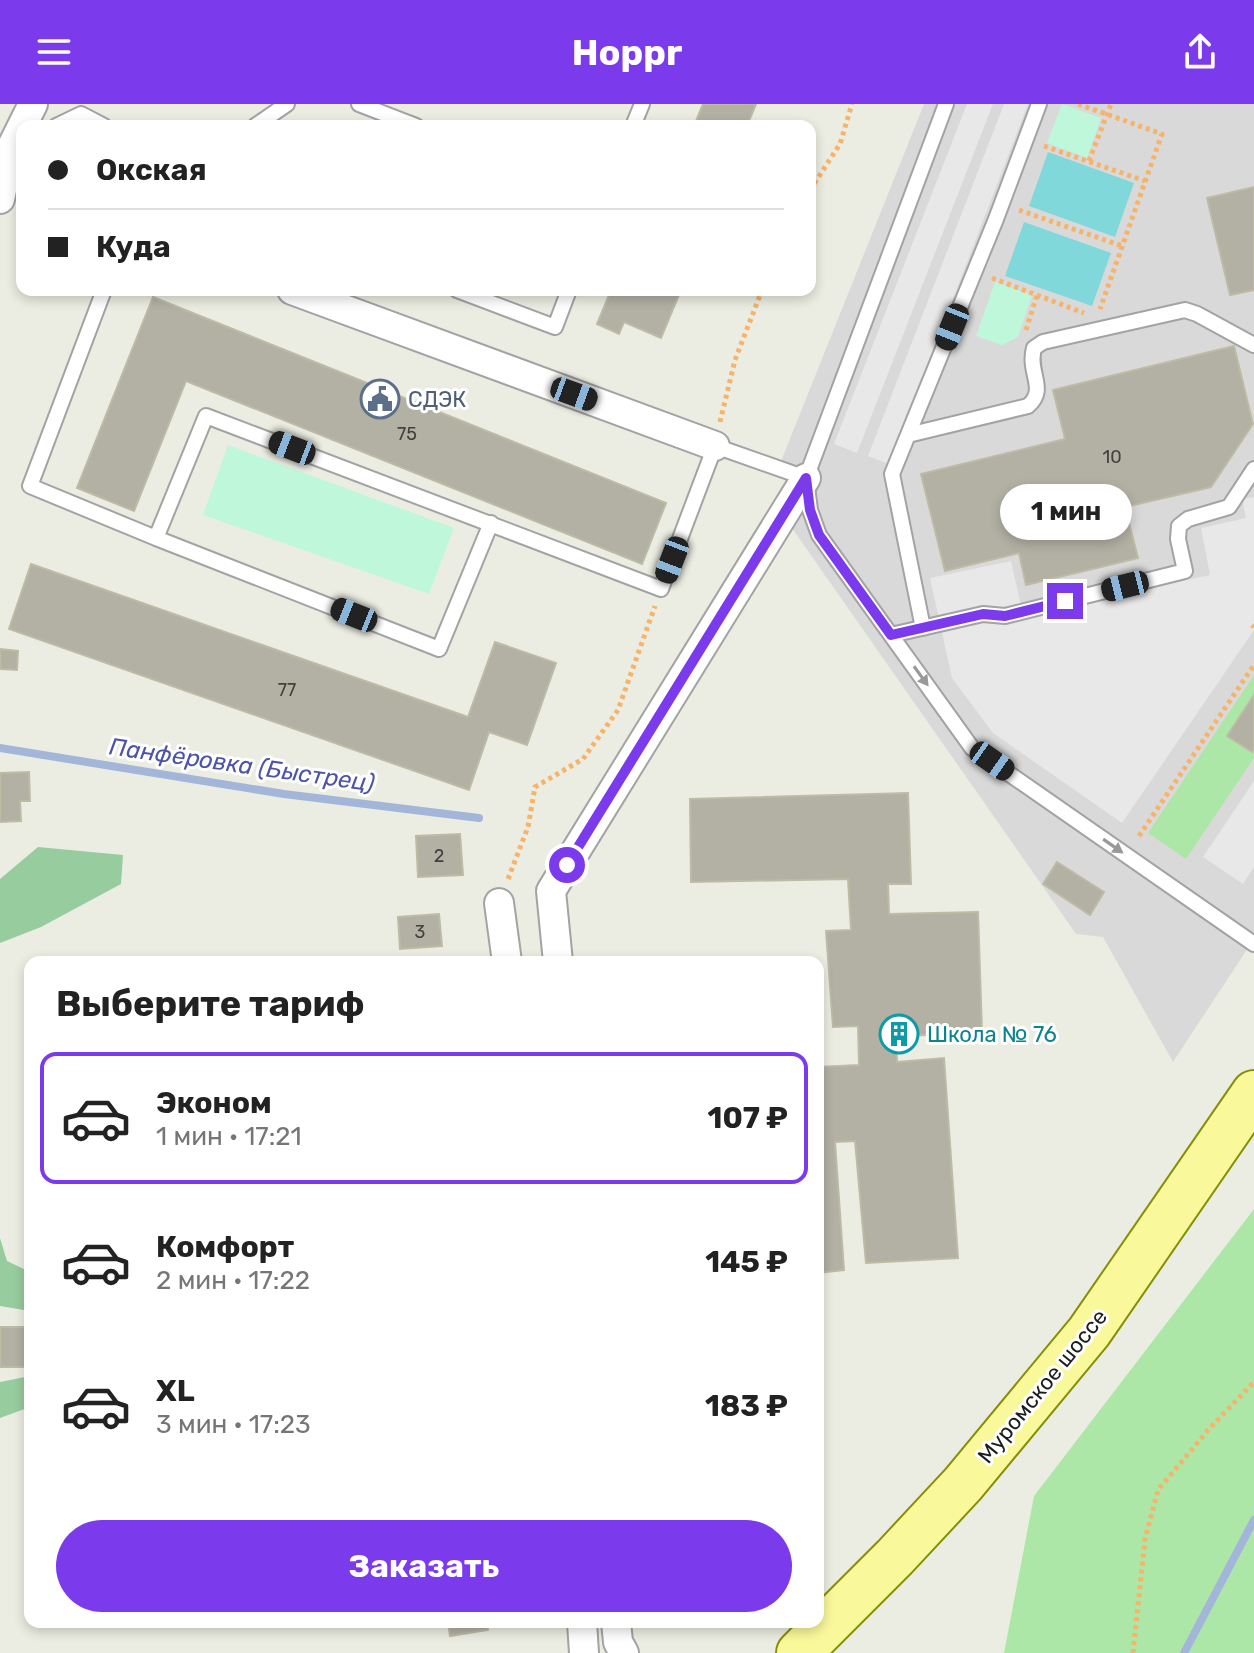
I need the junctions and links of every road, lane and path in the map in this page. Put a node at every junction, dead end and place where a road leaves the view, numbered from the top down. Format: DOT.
graph roads {
  1 [pos="287,104"];
  2 [pos="359,104"];
  3 [pos="852,104"];
  4 [pos="946,104"];
  5 [pos="1039,104"];
  6 [pos="1078,104"];
  7 [pos="1111,104"];
  8 [pos="1107,114"];
  9 [pos="68,120"];
  10 [pos="92,120"];
  11 [pos="264,120"];
  12 [pos="400,120"];
  13 [pos="1044,146"];
  14 [pos="14,147"];
  15 [pos="1089,161"];
  16 [pos="816,181"];
  17 [pos="1145,181"];
  18 [pos="0,199"];
  19 [pos="1019,210"];
  20 [pos="1122,246"];
  21 [pos="992,278"];
  22 [pos="1037,295"];
  23 [pos="102,296"];
  24 [pos="308,296"];
  25 [pos="473,296"];
  26 [pos="567,296"];
  27 [pos="760,296"];
  28 [pos="1097,317"];
  29 [pos="1088,320"];
  30 [pos="1025,335"];
  31 [pos="1254,345"];
  32 [pos="908,435"];
  33 [pos="715,446"];
  34 [pos="1254,469"];
  35 [pos="806,478"];
  36 [pos="491,523"];
  37 [pos="156,538"];
  38 [pos="661,589"];
  39 [pos="923,628"];
  40 [pos="891,635"];
  41 [pos="1254,665"];
  42 [pos="1139,836"];
  43 [pos="499,903"];
  44 [pos="1254,944"];
  45 [pos="506,956"];
  46 [pos="557,956"];
  47 [pos="1254,1093"];
  48 [pos="1254,1382"];
  49 [pos="582,1628"];
  50 [pos="617,1628"];
  51 [pos="584,1653"];
  52 [pos="624,1653"];
  53 [pos="799,1653"];
  54 [pos="1133,1653"];
  1 -- 11 [label="lane"];
  2 -- 12 [label="lane"];
  3 -- 16 [label="path"];
  4 -- 35 [label="lane"];
  5 -- 32 [label="lane"];
  6 -- 8 [label="path"];
  7 -- 8 [label="path"];
  8 -- 15 [label="path"];
  8 -- 17 [label="path"];
  9 -- 10 [label="lane"];
  13 -- 15 [label="path"];
  14 -- 18 [label="street"];
  15 -- 17 [label="path"];
  17 -- 20 [label="path"];
  19 -- 20 [label="path"];
  20 -- 28 [label="path"];
  21 -- 22 [label="path"];
  22 -- 29 [label="path"];
  22 -- 30 [label="path"];
  23 -- 37 [label="lane"];
  24 -- 33 [label="street"];
  25 -- 26 [label="lane"];
  27 -- 33 [label="path"];
  31 -- 32 [label="lane"];
  32 -- 39 [label="lane"];
  33 -- 35 [label="lane"];
  33 -- 38 [label="lane"];
  34 -- 39 [label="lane"];
  35 -- 40 [label="lane"];
  35 -- 46 [label="street"];
  36 -- 37 [label="lane"];
  36 -- 37 [label="lane"];
  36 -- 38 [label="lane"];
  38 -- 43 [label="path"];
  39 -- 40 [label="lane"];
  40 -- 44 [label="lane, one-way"];
  41 -- 42 [label="path"];
  43 -- 45 [label="street"];
  47 -- 53 [label="main road, Муромское шоссе"];
  48 -- 54 [label="path"];
  49 -- 51 [label="street"];
  50 -- 52 [label="street"];
}
